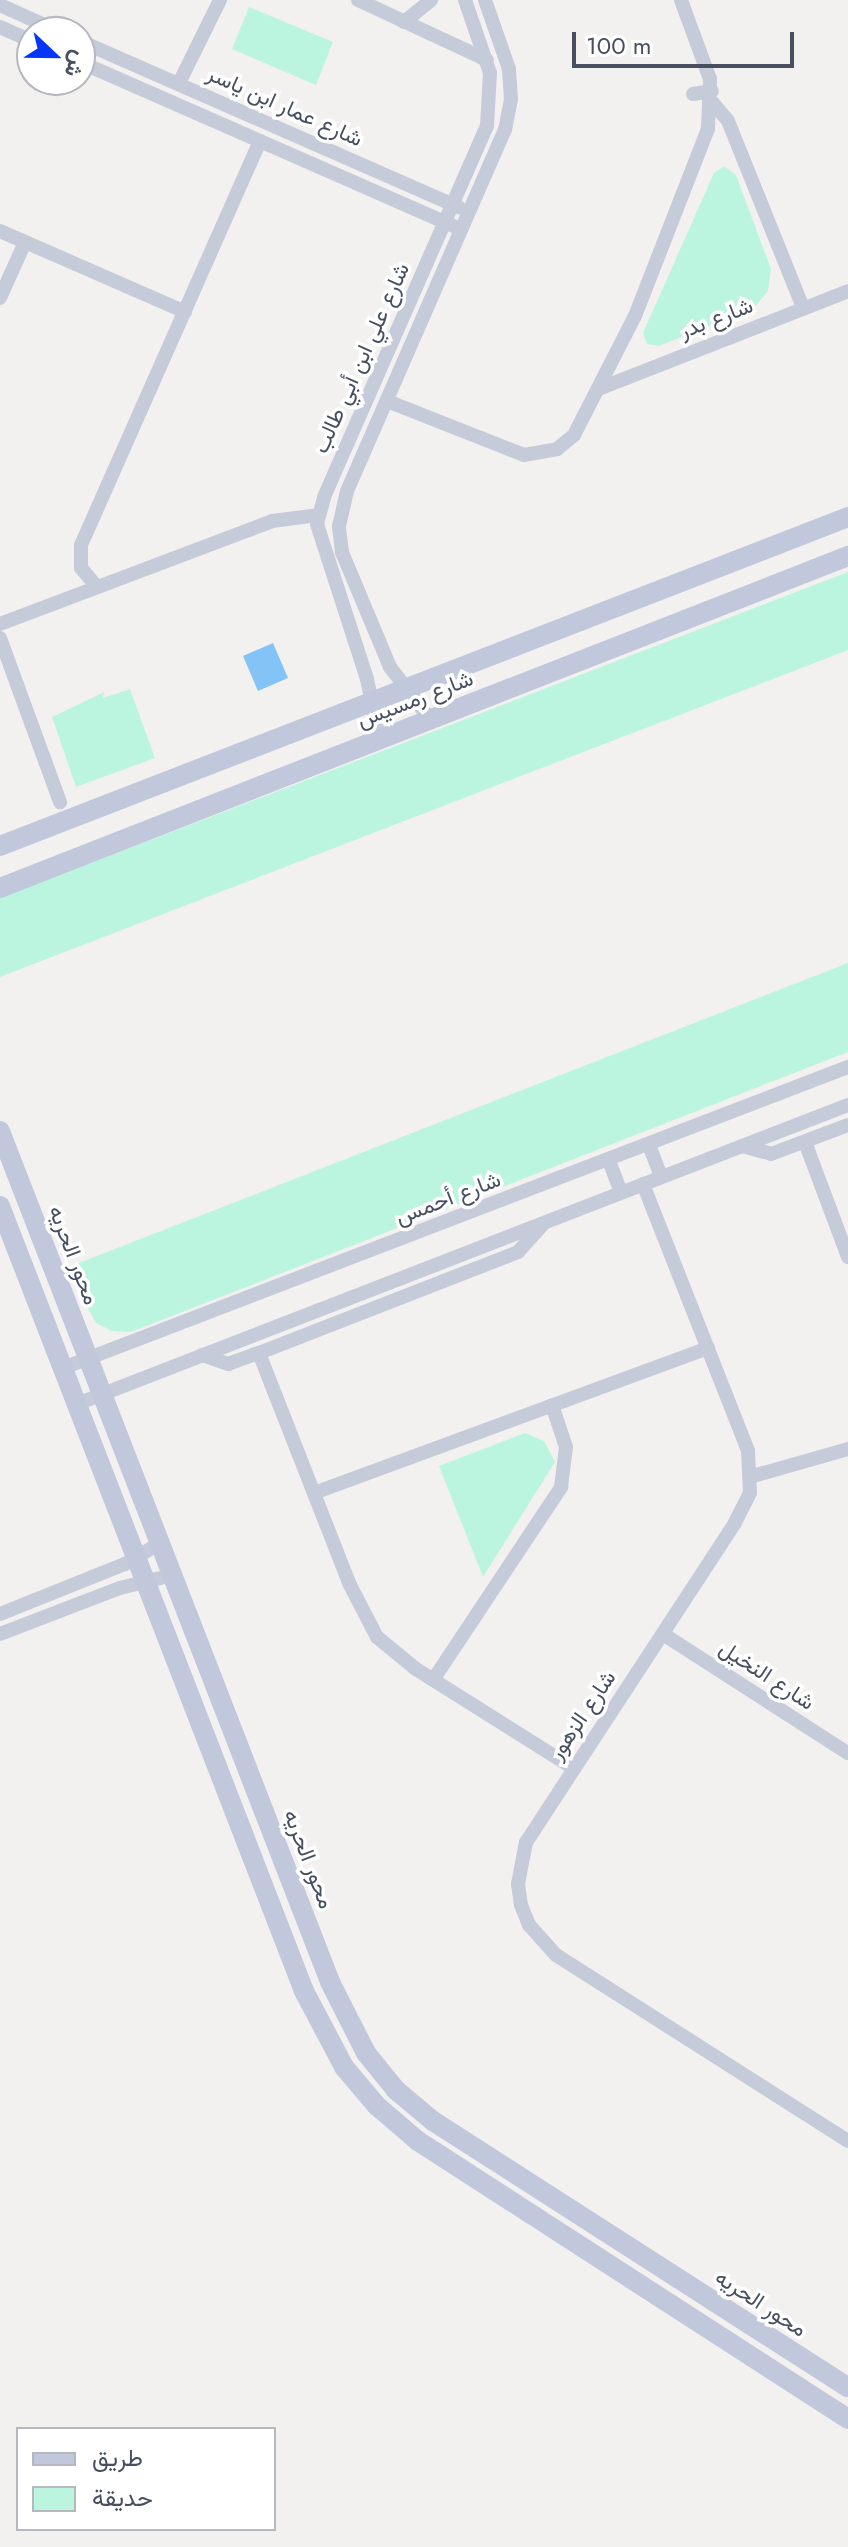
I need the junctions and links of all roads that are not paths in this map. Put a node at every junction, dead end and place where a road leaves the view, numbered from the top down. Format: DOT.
graph roads {
  1 [pos="220,0"];
  2 [pos="358,0"];
  3 [pos="431,0"];
  4 [pos="465,0"];
  5 [pos="485,0"];
  6 [pos="681,0"];
  7 [pos="0,5"];
  8 [pos="24,16"];
  9 [pos="404,22"];
  10 [pos="96,48"];
  11 [pos="487,60"];
  12 [pos="96,69"];
  13 [pos="179,83"];
  14 [pos="693,94"];
  15 [pos="712,97"];
  16 [pos="260,141"];
  17 [pos="453,204"];
  18 [pos="471,212"];
  19 [pos="445,222"];
  20 [pos="463,230"];
  21 [pos="0,231"];
  22 [pos="25,242"];
  23 [pos="848,291"];
  24 [pos="0,298"];
  25 [pos="803,308"];
  26 [pos="185,312"];
  27 [pos="601,388"];
  28 [pos="387,401"];
  29 [pos="318,515"];
  30 [pos="848,517"];
  31 [pos="848,556"];
  32 [pos="97,587"];
  33 [pos="0,624"];
  34 [pos="0,638"];
  35 [pos="403,690"];
  36 [pos="373,702"];
  37 [pos="430,719"];
  38 [pos="379,738"];
  39 [pos="60,802"];
  40 [pos="0,846"];
  41 [pos="0,888"];
  42 [pos="848,1067"];
  43 [pos="848,1105"];
  44 [pos="848,1125"];
  45 [pos="0,1131"];
  46 [pos="805,1142"];
  47 [pos="649,1145"];
  48 [pos="742,1146"];
  49 [pos="609,1161"];
  50 [pos="661,1177"];
  51 [pos="643,1184"];
  52 [pos="621,1192"];
  53 [pos="0,1206"];
  54 [pos="544,1223"];
  55 [pos="848,1257"];
  56 [pos="708,1348"];
  57 [pos="259,1353"];
  58 [pos="202,1355"];
  59 [pos="88,1358"];
  60 [pos="63,1368"];
  61 [pos="102,1394"];
  62 [pos="77,1404"];
  63 [pos="552,1405"];
  64 [pos="848,1449"];
  65 [pos="753,1476"];
  66 [pos="314,1493"];
  67 [pos="160,1543"];
  68 [pos="138,1557"];
  69 [pos="172,1575"];
  70 [pos="146,1580"];
  71 [pos="0,1614"];
  72 [pos="0,1634"];
  73 [pos="663,1634"];
  74 [pos="433,1680"];
  75 [pos="848,1753"];
  76 [pos="573,1768"];
  77 [pos="848,2141"];
  78 [pos="848,2387"];
  79 [pos="848,2419"];
  1 -- 13 [label="street"];
  2 -- 9 [label="street"];
  3 -- 9 [label="street"];
  4 -- 11 [label="street, شارع علي ابن أبي طالب"];
  5 -- 18 [label="street, شارع علي ابن أبي طالب"];
  6 -- 15 [label="street"];
  7 -- 8 [label="street"];
  9 -- 11 [label="street"];
  10 -- 13 [label="street, شارع عمار ابن ياسر"];
  11 -- 17 [label="street, شارع علي ابن أبي طالب"];
  12 -- 16 [label="street, شارع عمار ابن ياسر"];
  13 -- 17 [label="street, شارع عمار ابن ياسر"];
  14 -- 15 [label="street"];
  15 -- 25 [label="street"];
  15 -- 27 [label="street"];
  16 -- 19 [label="street, شارع عمار ابن ياسر"];
  16 -- 26 [label="street"];
  17 -- 18 [label="street, شارع عمار ابن ياسر"];
  17 -- 19 [label="street, شارع علي ابن أبي طالب"];
  18 -- 20 [label="street, شارع علي ابن أبي طالب"];
  19 -- 20 [label="street, شارع عمار ابن ياسر"];
  19 -- 29 [label="street, شارع علي ابن أبي طالب"];
  20 -- 28 [label="street, شارع علي ابن أبي طالب"];
  21 -- 22 [label="street"];
  22 -- 24 [label="street"];
  22 -- 26 [label="street"];
  23 -- 25 [label="street, شارع بدر"];
  25 -- 27 [label="street, شارع بدر"];
  26 -- 32 [label="street"];
  27 -- 28 [label="street"];
  28 -- 35 [label="street, شارع علي ابن أبي طالب"];
  29 -- 32 [label="street"];
  29 -- 36 [label="street"];
  30 -- 35 [label="main road, شارع رمسيس"];
  31 -- 37 [label="main road, شارع رمسيس"];
  32 -- 33 [label="street"];
  34 -- 39 [label="street"];
  35 -- 36 [label="main road, شارع رمسيس"];
  35 -- 37 [label="street, شارع علي ابن أبي طالب"];
  36 -- 38 [label="street"];
  36 -- 40 [label="main road, شارع رمسيس"];
  37 -- 38 [label="main road, شارع رمسيس"];
  38 -- 41 [label="main road, شارع رمسيس"];
  42 -- 47 [label="street, شارع أحمس"];
  43 -- 48 [label="street"];
  44 -- 46 [label="street"];
  45 -- 59 [label="main road, محور الحريه"];
  46 -- 48 [label="street"];
  46 -- 55 [label="street"];
  47 -- 49 [label="street, شارع أحمس"];
  47 -- 50 [label="street"];
  48 -- 50 [label="street"];
  49 -- 52 [label="street"];
  49 -- 59 [label="street, شارع أحمس"];
  50 -- 51 [label="street"];
  51 -- 52 [label="street"];
  51 -- 56 [label="street"];
  52 -- 54 [label="street"];
  53 -- 60 [label="main road"];
  54 -- 57 [label="street"];
  54 -- 58 [label="street"];
  56 -- 63 [label="street"];
  56 -- 65 [label="street"];
  57 -- 58 [label="street"];
  57 -- 66 [label="street"];
  58 -- 61 [label="street"];
  59 -- 60 [label="street, شارع أحمس"];
  59 -- 61 [label="main road, محور الحريه"];
  60 -- 62 [label="main road"];
  61 -- 62 [label="street"];
  61 -- 67 [label="main road, محور الحريه"];
  62 -- 68 [label="main road"];
  63 -- 66 [label="street"];
  63 -- 74 [label="street"];
  64 -- 65 [label="street"];
  65 -- 73 [label="street, شارع الزهور"];
  66 -- 74 [label="street"];
  67 -- 68 [label="street"];
  67 -- 69 [label="main road, محور الحريه"];
  68 -- 70 [label="main road"];
  68 -- 71 [label="street"];
  69 -- 70 [label="street"];
  69 -- 78 [label="main road, محور الحريه"];
  70 -- 72 [label="street"];
  70 -- 79 [label="main road"];
  73 -- 75 [label="street, شارع النخيل"];
  73 -- 76 [label="street, شارع الزهور"];
  74 -- 76 [label="street"];
  76 -- 77 [label="street, شارع الزهور"];
}
